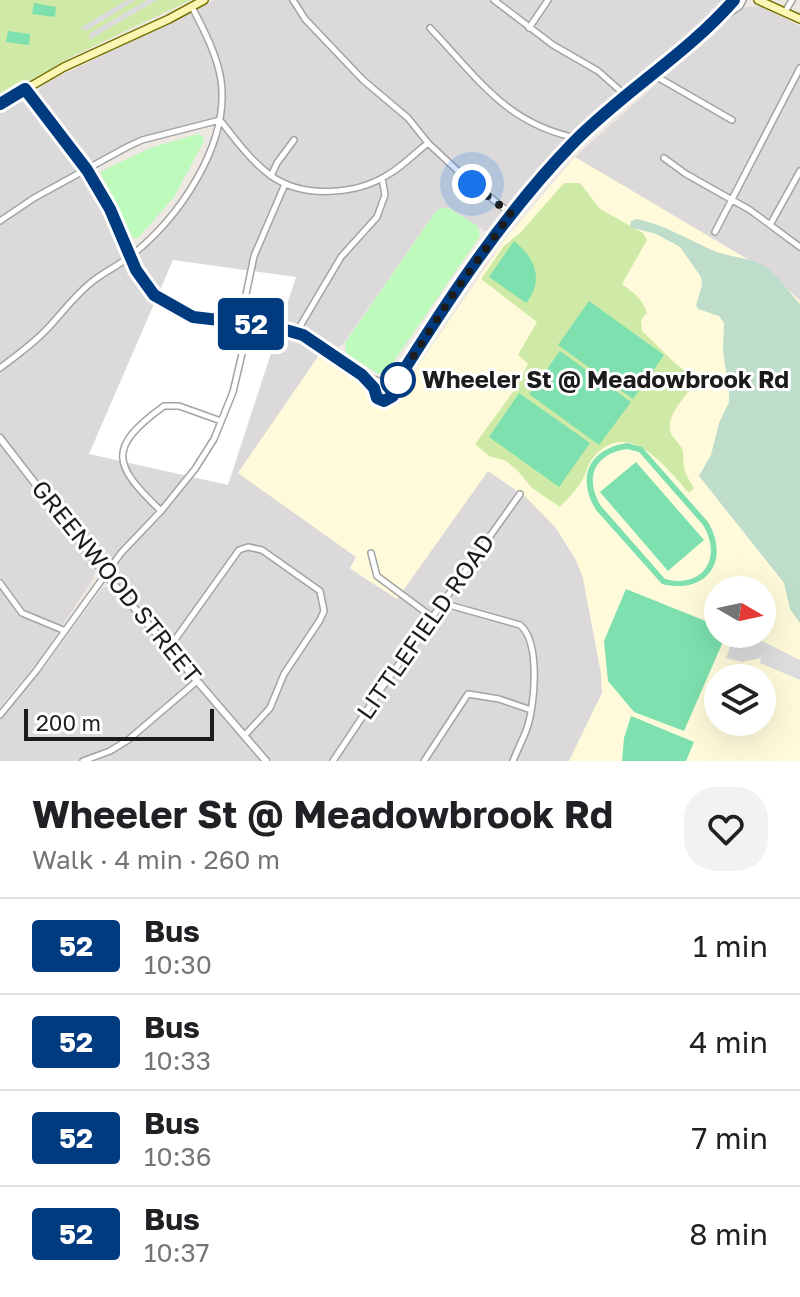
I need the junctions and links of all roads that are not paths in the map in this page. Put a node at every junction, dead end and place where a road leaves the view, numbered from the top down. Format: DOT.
graph roads {
  1 [pos="204,0"];
  2 [pos="293,0"];
  3 [pos="494,0"];
  4 [pos="548,0"];
  5 [pos="734,0"];
  6 [pos="743,0"];
  7 [pos="758,0"];
  8 [pos="792,0"];
  9 [pos="192,7"];
  10 [pos="785,12"];
  11 [pos="800,19"];
  12 [pos="714,23"];
  13 [pos="430,28"];
  14 [pos="529,28"];
  15 [pos="800,68"];
  16 [pos="652,74"];
  17 [pos="25,89"];
  18 [pos="625,95"];
  19 [pos="0,104"];
  20 [pos="220,120"];
  21 [pos="732,120"];
  22 [pos="577,138"];
  23 [pos="294,140"];
  24 [pos="428,143"];
  25 [pos="664,158"];
  26 [pos="87,170"];
  27 [pos="800,171"];
  28 [pos="271,176"];
  29 [pos="382,178"];
  30 [pos="285,184"];
  31 [pos="733,199"];
  32 [pos="511,214"];
  33 [pos="0,221"];
  34 [pos="770,225"];
  35 [pos="715,232"];
  36 [pos="800,247"];
  37 [pos="129,257"];
  38 [pos="240,323"];
  39 [pos="249,324"];
  40 [pos="296,333"];
  41 [pos="413,354"];
  42 [pos="0,368"];
  43 [pos="362,375"];
  44 [pos="386,380"];
  45 [pos="379,381"];
  46 [pos="394,386"];
  47 [pos="374,388"];
  48 [pos="221,421"];
  49 [pos="0,438"];
  50 [pos="520,494"];
  51 [pos="161,511"];
  52 [pos="371,553"];
  53 [pos="105,574"];
  54 [pos="0,583"];
  55 [pos="442,603"];
  56 [pos="432,617"];
  57 [pos="63,630"];
  58 [pos="169,648"];
  59 [pos="197,681"];
  60 [pos="531,710"];
  61 [pos="0,715"];
  62 [pos="245,735"];
  63 [pos="83,761"];
  64 [pos="266,761"];
  65 [pos="333,761"];
  66 [pos="424,761"];
  67 [pos="513,761"];
  1 -- 9 [label="main road"];
  2 -- 24 [label="street"];
  3 -- 14 [label="street"];
  4 -- 14 [label="street"];
  5 -- 12 [label="street"];
  6 -- 12 [label="street"];
  7 -- 10 [label="main road"];
  8 -- 10 [label="street"];
  9 -- 17 [label="main road"];
  9 -- 20 [label="street"];
  10 -- 11 [label="main road"];
  12 -- 16 [label="street"];
  13 -- 22 [label="street"];
  14 -- 18 [label="street"];
  15 -- 31 [label="street"];
  16 -- 18 [label="street"];
  16 -- 21 [label="street"];
  17 -- 19 [label="main road"];
  17 -- 26 [label="street"];
  18 -- 22 [label="street"];
  20 -- 26 [label="street"];
  20 -- 28 [label="street"];
  20 -- 37 [label="street"];
  22 -- 32 [label="street"];
  23 -- 28 [label="street"];
  24 -- 29 [label="street"];
  24 -- 32 [label="street"];
  25 -- 31 [label="street"];
  26 -- 33 [label="street"];
  26 -- 37 [label="street"];
  27 -- 34 [label="street"];
  28 -- 30 [label="street"];
  29 -- 30 [label="street"];
  29 -- 40 [label="street"];
  30 -- 38 [label="street"];
  31 -- 34 [label="street"];
  31 -- 35 [label="street"];
  32 -- 41 [label="street"];
  34 -- 36 [label="street"];
  37 -- 38 [label="street"];
  37 -- 42 [label="street"];
  38 -- 39 [label="street"];
  39 -- 40 [label="street"];
  39 -- 48 [label="street"];
  40 -- 43 [label="street"];
  41 -- 44 [label="street"];
  41 -- 46 [label="street"];
  43 -- 45 [label="street"];
  43 -- 47 [label="street"];
  44 -- 45 [label="street"];
  44 -- 46 [label="street"];
  45 -- 47 [label="street"];
  46 -- 47 [label="street"];
  48 -- 51 [label="street"];
  48 -- 51 [label="street"];
  49 -- 53 [label="street, GREENWOOD STREET"];
  50 -- 55 [label="street, LITTLEFIELD ROAD"];
  51 -- 53 [label="street"];
  52 -- 56 [label="street"];
  53 -- 57 [label="street"];
  53 -- 58 [label="street, GREENWOOD STREET"];
  54 -- 57 [label="street"];
  55 -- 56 [label="street, LITTLEFIELD ROAD"];
  55 -- 60 [label="street"];
  56 -- 65 [label="street, LITTLEFIELD ROAD"];
  57 -- 61 [label="street"];
  58 -- 59 [label="street, GREENWOOD STREET"];
  58 -- 62 [label="street"];
  59 -- 62 [label="street, GREENWOOD STREET"];
  59 -- 63 [label="street"];
  60 -- 66 [label="street"];
  60 -- 67 [label="street"];
  62 -- 64 [label="street, GREENWOOD STREET"];
}
